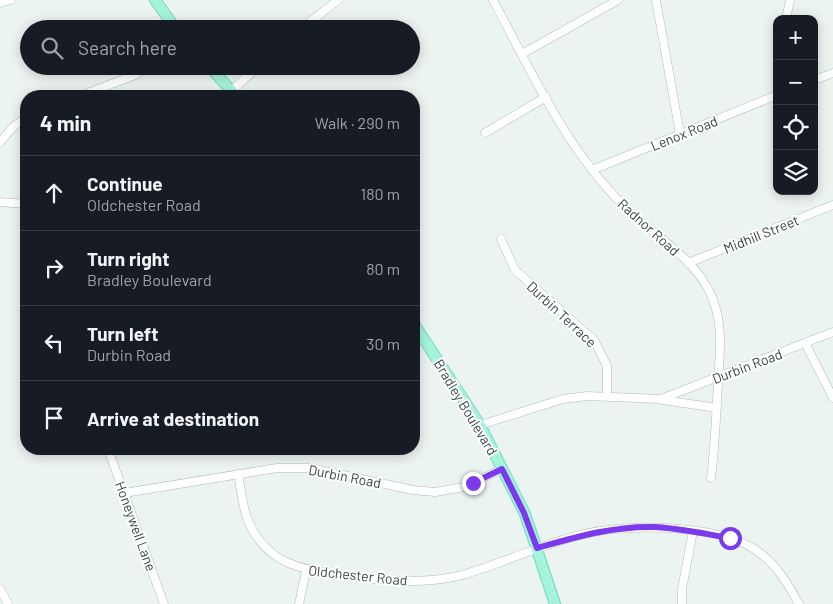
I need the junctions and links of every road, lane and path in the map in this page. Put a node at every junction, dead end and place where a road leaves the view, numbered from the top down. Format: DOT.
graph roads {
  1 [pos="11,0"];
  2 [pos="155,0"];
  3 [pos="338,0"];
  4 [pos="493,0"];
  5 [pos="618,0"];
  6 [pos="656,0"];
  7 [pos="790,0"];
  8 [pos="0,3"];
  9 [pos="787,15"];
  10 [pos="169,20"];
  11 [pos="312,20"];
  12 [pos="522,54"];
  13 [pos="833,73"];
  14 [pos="136,75"];
  15 [pos="217,75"];
  16 [pos="251,75"];
  17 [pos="818,79"];
  18 [pos="96,90"];
  19 [pos="230,90"];
  20 [pos="238,90"];
  21 [pos="546,97"];
  22 [pos="773,97"];
  23 [pos="20,122"];
  24 [pos="484,134"];
  25 [pos="680,134"];
  26 [pos="0,142"];
  27 [pos="592,170"];
  28 [pos="0,202"];
  29 [pos="20,204"];
  30 [pos="833,205"];
  31 [pos="501,239"];
  32 [pos="688,263"];
  33 [pos="833,332"];
  34 [pos="420,333"];
  35 [pos="805,343"];
  36 [pos="718,376"];
  37 [pos="607,395"];
  38 [pos="833,398"];
  39 [pos="661,399"];
  40 [pos="717,408"];
  41 [pos="480,425"];
  42 [pos="110,455"];
  43 [pos="502,469"];
  44 [pos="238,474"];
  45 [pos="711,478"];
  46 [pos="124,493"];
  47 [pos="693,531"];
  48 [pos="537,548"];
  49 [pos="306,571"];
  50 [pos="0,589"];
  51 [pos="8,604"];
  52 [pos="164,604"];
  53 [pos="299,604"];
  54 [pos="555,604"];
  55 [pos="682,604"];
  56 [pos="799,604"];
  1 -- 8 [label="street"];
  2 -- 10 [label="main road"];
  3 -- 11 [label="street"];
  4 -- 12 [label="street, Radnor Road"];
  5 -- 12 [label="street"];
  6 -- 25 [label="street"];
  7 -- 9 [label="street"];
  12 -- 21 [label="street, Radnor Road"];
  13 -- 17 [label="street"];
  14 -- 18 [label="street"];
  15 -- 19 [label="main road"];
  16 -- 20 [label="street"];
  21 -- 24 [label="street"];
  21 -- 27 [label="street, Radnor Road"];
  22 -- 25 [label="street, Lenox Road"];
  23 -- 26 [label="street"];
  25 -- 27 [label="street, Lenox Road"];
  27 -- 32 [label="street, Radnor Road"];
  28 -- 29 [label="street"];
  30 -- 32 [label="street, Midhill Street"];
  31 -- 37 [label="street, Durbin Terrace"];
  32 -- 36 [label="street, Radnor Road"];
  33 -- 35 [label="street, Durbin Road"];
  34 -- 41 [label="main road, Bradley Boulevard"];
  35 -- 36 [label="street, Durbin Road"];
  35 -- 38 [label="street"];
  36 -- 39 [label="street, Durbin Road"];
  36 -- 40 [label="street, Radnor Road"];
  37 -- 39 [label="street, Durbin Road"];
  37 -- 41 [label="street, Durbin Road"];
  39 -- 40 [label="street, Durbin Road"];
  40 -- 45 [label="street, Radnor Road"];
  41 -- 43 [label="main road, Bradley Boulevard"];
  42 -- 46 [label="street, Honeywell Lane"];
  43 -- 44 [label="street, Durbin Road"];
  43 -- 48 [label="main road, Bradley Boulevard"];
  44 -- 46 [label="street, Durbin Road"];
  44 -- 49 [label="street, Oldchester Road"];
  46 -- 52 [label="street, Honeywell Lane"];
  47 -- 48 [label="street, Oldchester Road"];
  47 -- 55 [label="street"];
  47 -- 56 [label="street, Oldchester Road"];
  48 -- 49 [label="street, Oldchester Road"];
  48 -- 54 [label="main road, Bradley Boulevard"];
  49 -- 53 [label="street"];
  50 -- 51 [label="street"];
}
